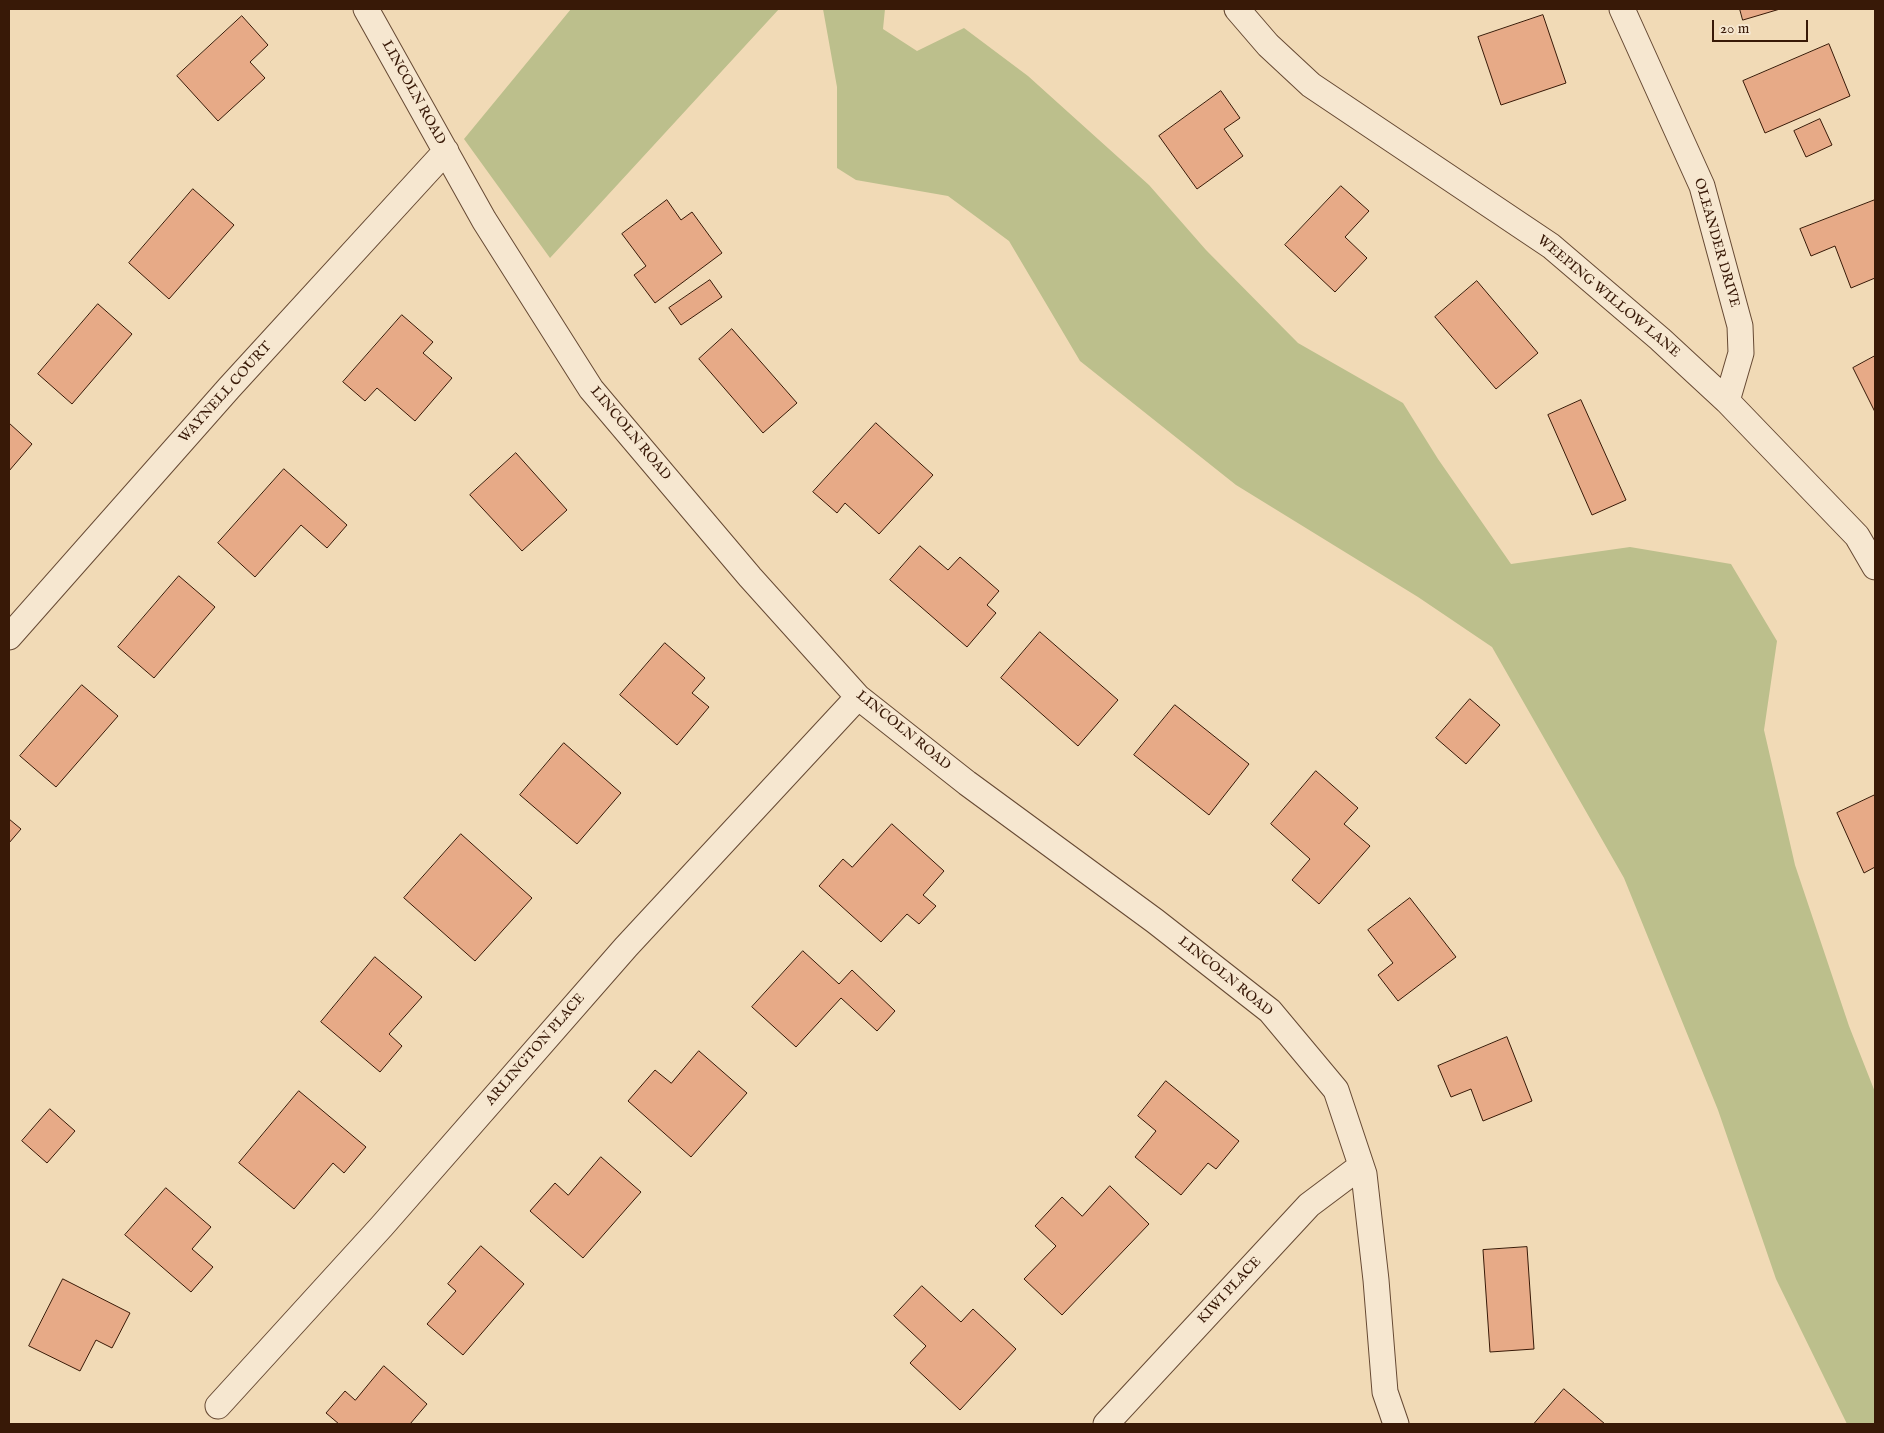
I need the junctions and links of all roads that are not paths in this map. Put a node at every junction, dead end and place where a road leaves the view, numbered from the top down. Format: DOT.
graph roads {
  1 [pos="366,9"];
  2 [pos="1236,9"];
  3 [pos="1622,9"];
  4 [pos="446,151"];
  5 [pos="1727,401"];
  6 [pos="1866,532"];
  7 [pos="1875,567"];
  8 [pos="9,637"];
  9 [pos="858,697"];
  10 [pos="1361,1166"];
  11 [pos="218,1406"];
  12 [pos="1106,1424"];
  13 [pos="1396,1424"];
  1 -- 4 [label="street, LINCOLN ROAD"];
  2 -- 5 [label="street, WEEPING WILLOW LANE"];
  3 -- 5 [label="street, OLEANDER DRIVE"];
  4 -- 8 [label="street, WAYNELL COURT"];
  4 -- 9 [label="street, LINCOLN ROAD"];
  5 -- 6 [label="street, WEEPING WILLOW LANE"];
  6 -- 7 [label="street, WEEPING WILLOW LANE"];
  9 -- 10 [label="street, LINCOLN ROAD"];
  9 -- 11 [label="street, ARLINGTON PLACE"];
  10 -- 12 [label="street, KIWI PLACE"];
  10 -- 13 [label="street, LINCOLN ROAD"];
}
